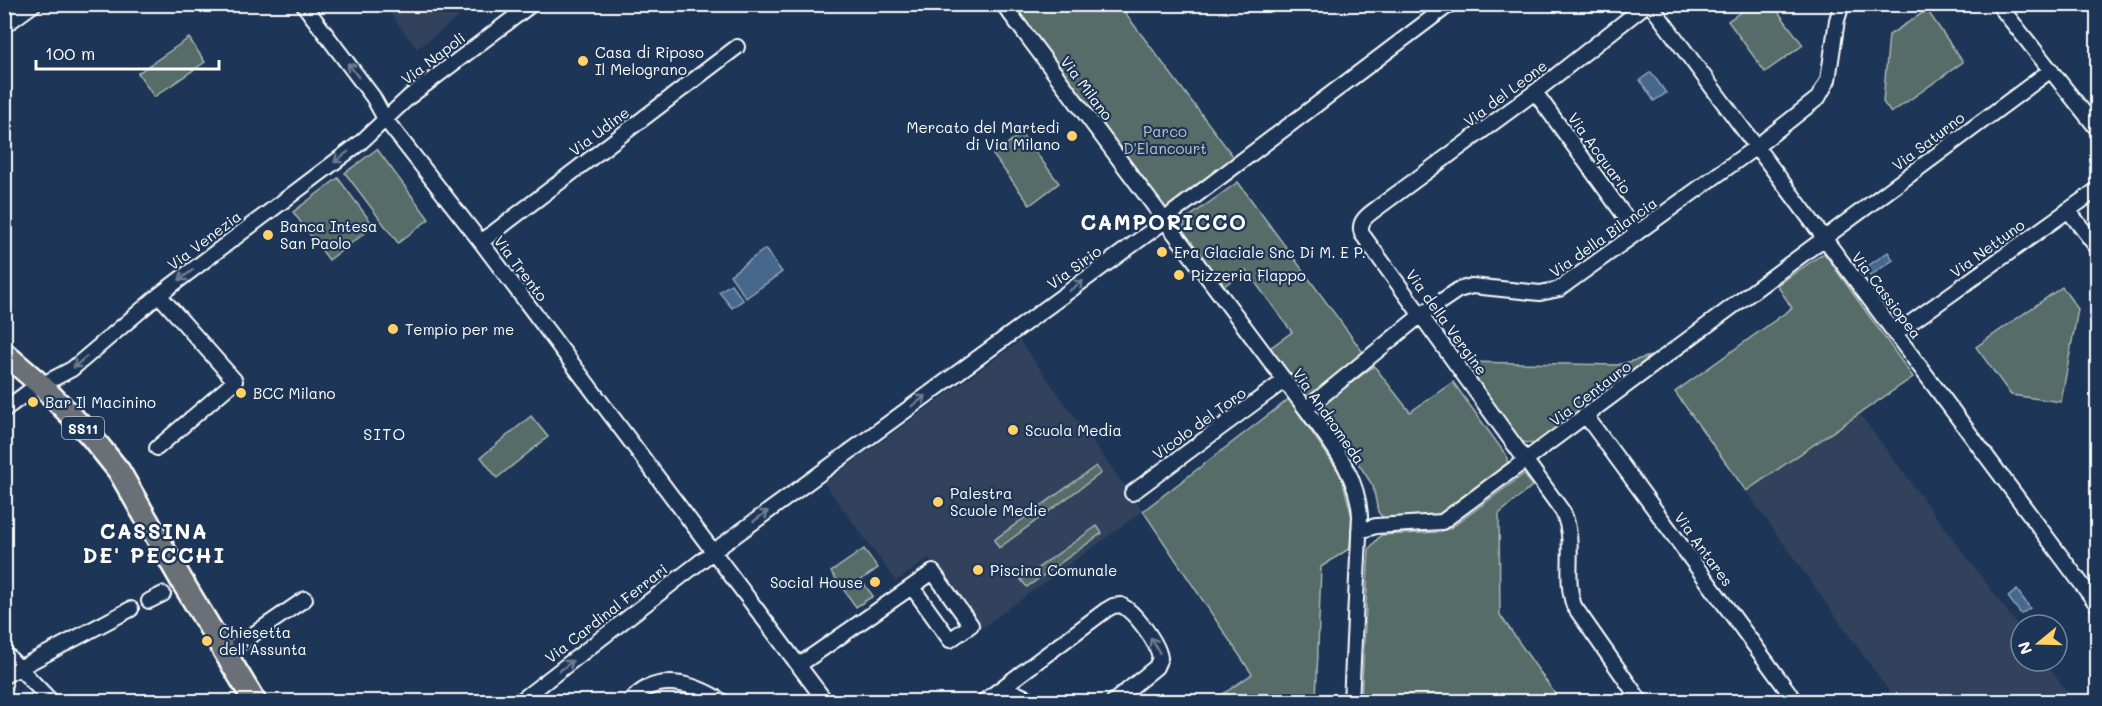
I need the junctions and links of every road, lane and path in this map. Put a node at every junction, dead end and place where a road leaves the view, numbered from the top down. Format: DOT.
graph roads {
  1 [pos="34,4"];
  2 [pos="303,4"];
  3 [pos="532,4"];
  4 [pos="1003,4"];
  5 [pos="1450,4"];
  6 [pos="1648,4"];
  7 [pos="1842,4"];
  8 [pos="1998,4"];
  9 [pos="4,26"];
  10 [pos="737,47"];
  11 [pos="2051,70"];
  12 [pos="1535,92"];
  13 [pos="385,119"];
  14 [pos="2097,130"];
  15 [pos="1756,147"];
  16 [pos="2097,189"];
  17 [pos="1380,206"];
  18 [pos="2068,210"];
  19 [pos="1165,221"];
  20 [pos="1637,233"];
  21 [pos="1825,239"];
  22 [pos="481,242"];
  23 [pos="2097,249"];
  24 [pos="159,295"];
  25 [pos="1421,315"];
  26 [pos="1895,334"];
  27 [pos="4,353"];
  28 [pos="1285,380"];
  29 [pos="41,385"];
  30 [pos="1306,409"];
  31 [pos="4,410"];
  32 [pos="1586,416"];
  33 [pos="157,448"];
  34 [pos="1527,460"];
  35 [pos="1132,493"];
  36 [pos="1359,531"];
  37 [pos="714,550"];
  38 [pos="912,587"];
  39 [pos="173,589"];
  40 [pos="305,599"];
  41 [pos="149,601"];
  42 [pos="2097,606"];
  43 [pos="131,609"];
  44 [pos="4,652"];
  45 [pos="226,653"];
  46 [pos="799,665"];
  47 [pos="20,668"];
  48 [pos="4,676"];
  49 [pos="1003,687"];
  50 [pos="52,702"];
  51 [pos="255,702"];
  52 [pos="519,702"];
  53 [pos="630,702"];
  54 [pos="723,702"];
  55 [pos="826,702"];
  56 [pos="983,702"];
  57 [pos="1035,702"];
  58 [pos="1113,702"];
  59 [pos="1351,702"];
  60 [pos="1641,702"];
  61 [pos="1796,702"];
  1 -- 9 [label="street"];
  13 -- 2 [label="street, Via Trento, one-way"];
  3 -- 13 [label="street, Via Napoli"];
  4 -- 19 [label="street, Via Milano"];
  5 -- 19 [label="street, Via Sirio"];
  6 -- 12 [label="street, Via del Leone"];
  6 -- 15 [label="street, Via Cassiopea"];
  7 -- 15 [label="street, Via della Bilancia"];
  8 -- 11 [label="street"];
  10 -- 22 [label="street, Via Udine"];
  11 -- 14 [label="street"];
  11 -- 21 [label="street, Via Saturno"];
  12 -- 17 [label="street, Via del Leone"];
  12 -- 20 [label="street, Via Acquario"];
  13 -- 22 [label="street, Via Trento"];
  13 -- 24 [label="street, Via Venezia, one-way"];
  15 -- 20 [label="street, Via della Bilancia"];
  15 -- 21 [label="street, Via Cassiopea"];
  16 -- 18 [label="street, Via Nettuno"];
  17 -- 25 [label="street, Via della Vergine"];
  18 -- 23 [label="street"];
  18 -- 26 [label="street, Via Nettuno"];
  19 -- 28 [label="street, Via Andromeda"];
  37 -- 19 [label="street, Via Sirio, one-way"];
  20 -- 25 [label="street, Via della Bilancia"];
  21 -- 26 [label="street, Via Cassiopea"];
  21 -- 32 [label="street, Via Centauro"];
  22 -- 37 [label="street, Via Trento"];
  24 -- 29 [label="street, Via Venezia, one-way"];
  24 -- 33 [label="street"];
  25 -- 30 [label="street, Via della Bilancia"];
  25 -- 34 [label="street, Via della Vergine"];
  26 -- 42 [label="street, Via Cassiopea"];
  27 -- 29 [label="main road, SS11"];
  28 -- 30 [label="street, Via Andromeda"];
  28 -- 35 [label="street, Vicolo del Toro"];
  29 -- 31 [label="street, Via Venezia"];
  29 -- 39 [label="main road, SS11"];
  30 -- 36 [label="street, Via Andromeda"];
  32 -- 34 [label="street, Via Centauro"];
  32 -- 61 [label="street, Via Antares"];
  34 -- 36 [label="street, Via Centauro"];
  34 -- 60 [label="street, Via della Vergine"];
  36 -- 59 [label="street, Via Andromeda"];
  37 -- 46 [label="street, Via Trento"];
  52 -- 37 [label="street, Via Cardinal Ferrari, one-way"];
  38 -- 38 [label="street"];
  38 -- 46 [label="street"];
  39 -- 41 [label="street"];
  39 -- 45 [label="main road, SS11"];
  40 -- 45 [label="street"];
  43 -- 47 [label="street"];
  44 -- 47 [label="street"];
  45 -- 51 [label="main road, SS11"];
  46 -- 55 [label="street, Via Trento"];
  47 -- 48 [label="street"];
  47 -- 50 [label="street"];
  49 -- 56 [label="street"];
  49 -- 57 [label="street"];
  58 -- 49 [label="street, one-way"];
  53 -- 54 [label="street"];
}
